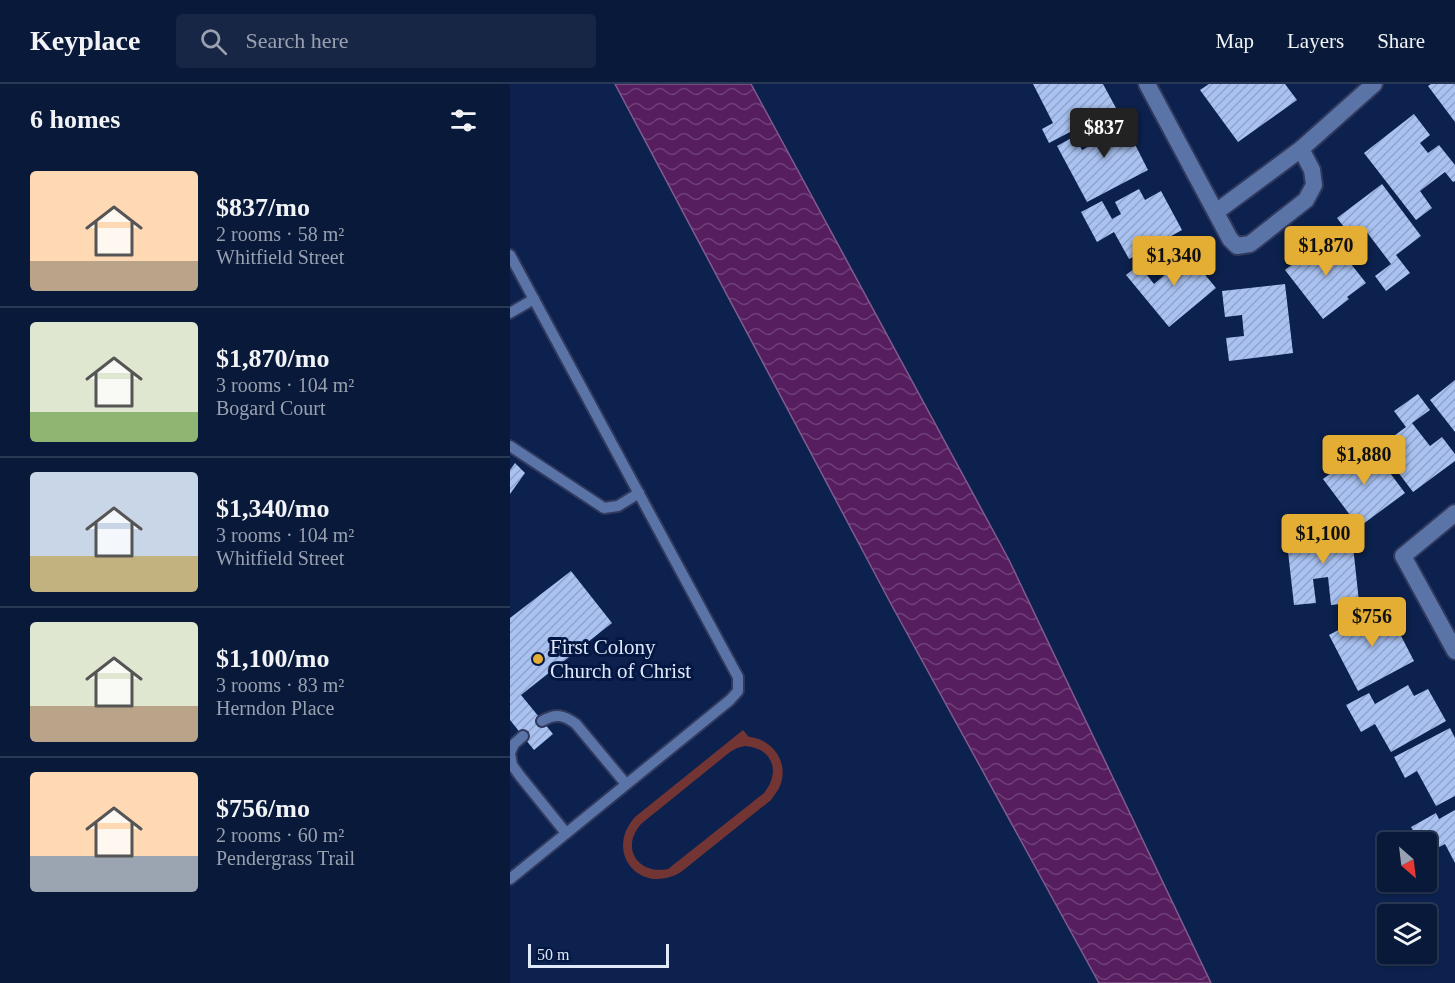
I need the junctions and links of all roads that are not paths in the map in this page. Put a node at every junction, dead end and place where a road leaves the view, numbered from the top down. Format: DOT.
graph roads {
  1 [pos="1147,84"];
  2 [pos="1374,84"];
  3 [pos="1301,149"];
  4 [pos="1216,212"];
  5 [pos="510,255"];
  6 [pos="534,299"];
  7 [pos="510,313"];
  8 [pos="510,446"];
  9 [pos="639,493"];
  10 [pos="1455,513"];
  11 [pos="1455,651"];
  12 [pos="542,721"];
  13 [pos="523,736"];
  14 [pos="626,784"];
  15 [pos="566,833"];
  16 [pos="510,879"];
  1 -- 4 [label="street"];
  2 -- 3 [label="street"];
  3 -- 4 [label="street"];
  3 -- 4 [label="street"];
  5 -- 6 [label="lane"];
  6 -- 7 [label="lane"];
  6 -- 9 [label="lane"];
  8 -- 9 [label="lane"];
  9 -- 14 [label="lane"];
  10 -- 11 [label="street"];
  12 -- 14 [label="lane"];
  13 -- 15 [label="lane"];
  14 -- 15 [label="lane"];
  15 -- 16 [label="lane"];
}
